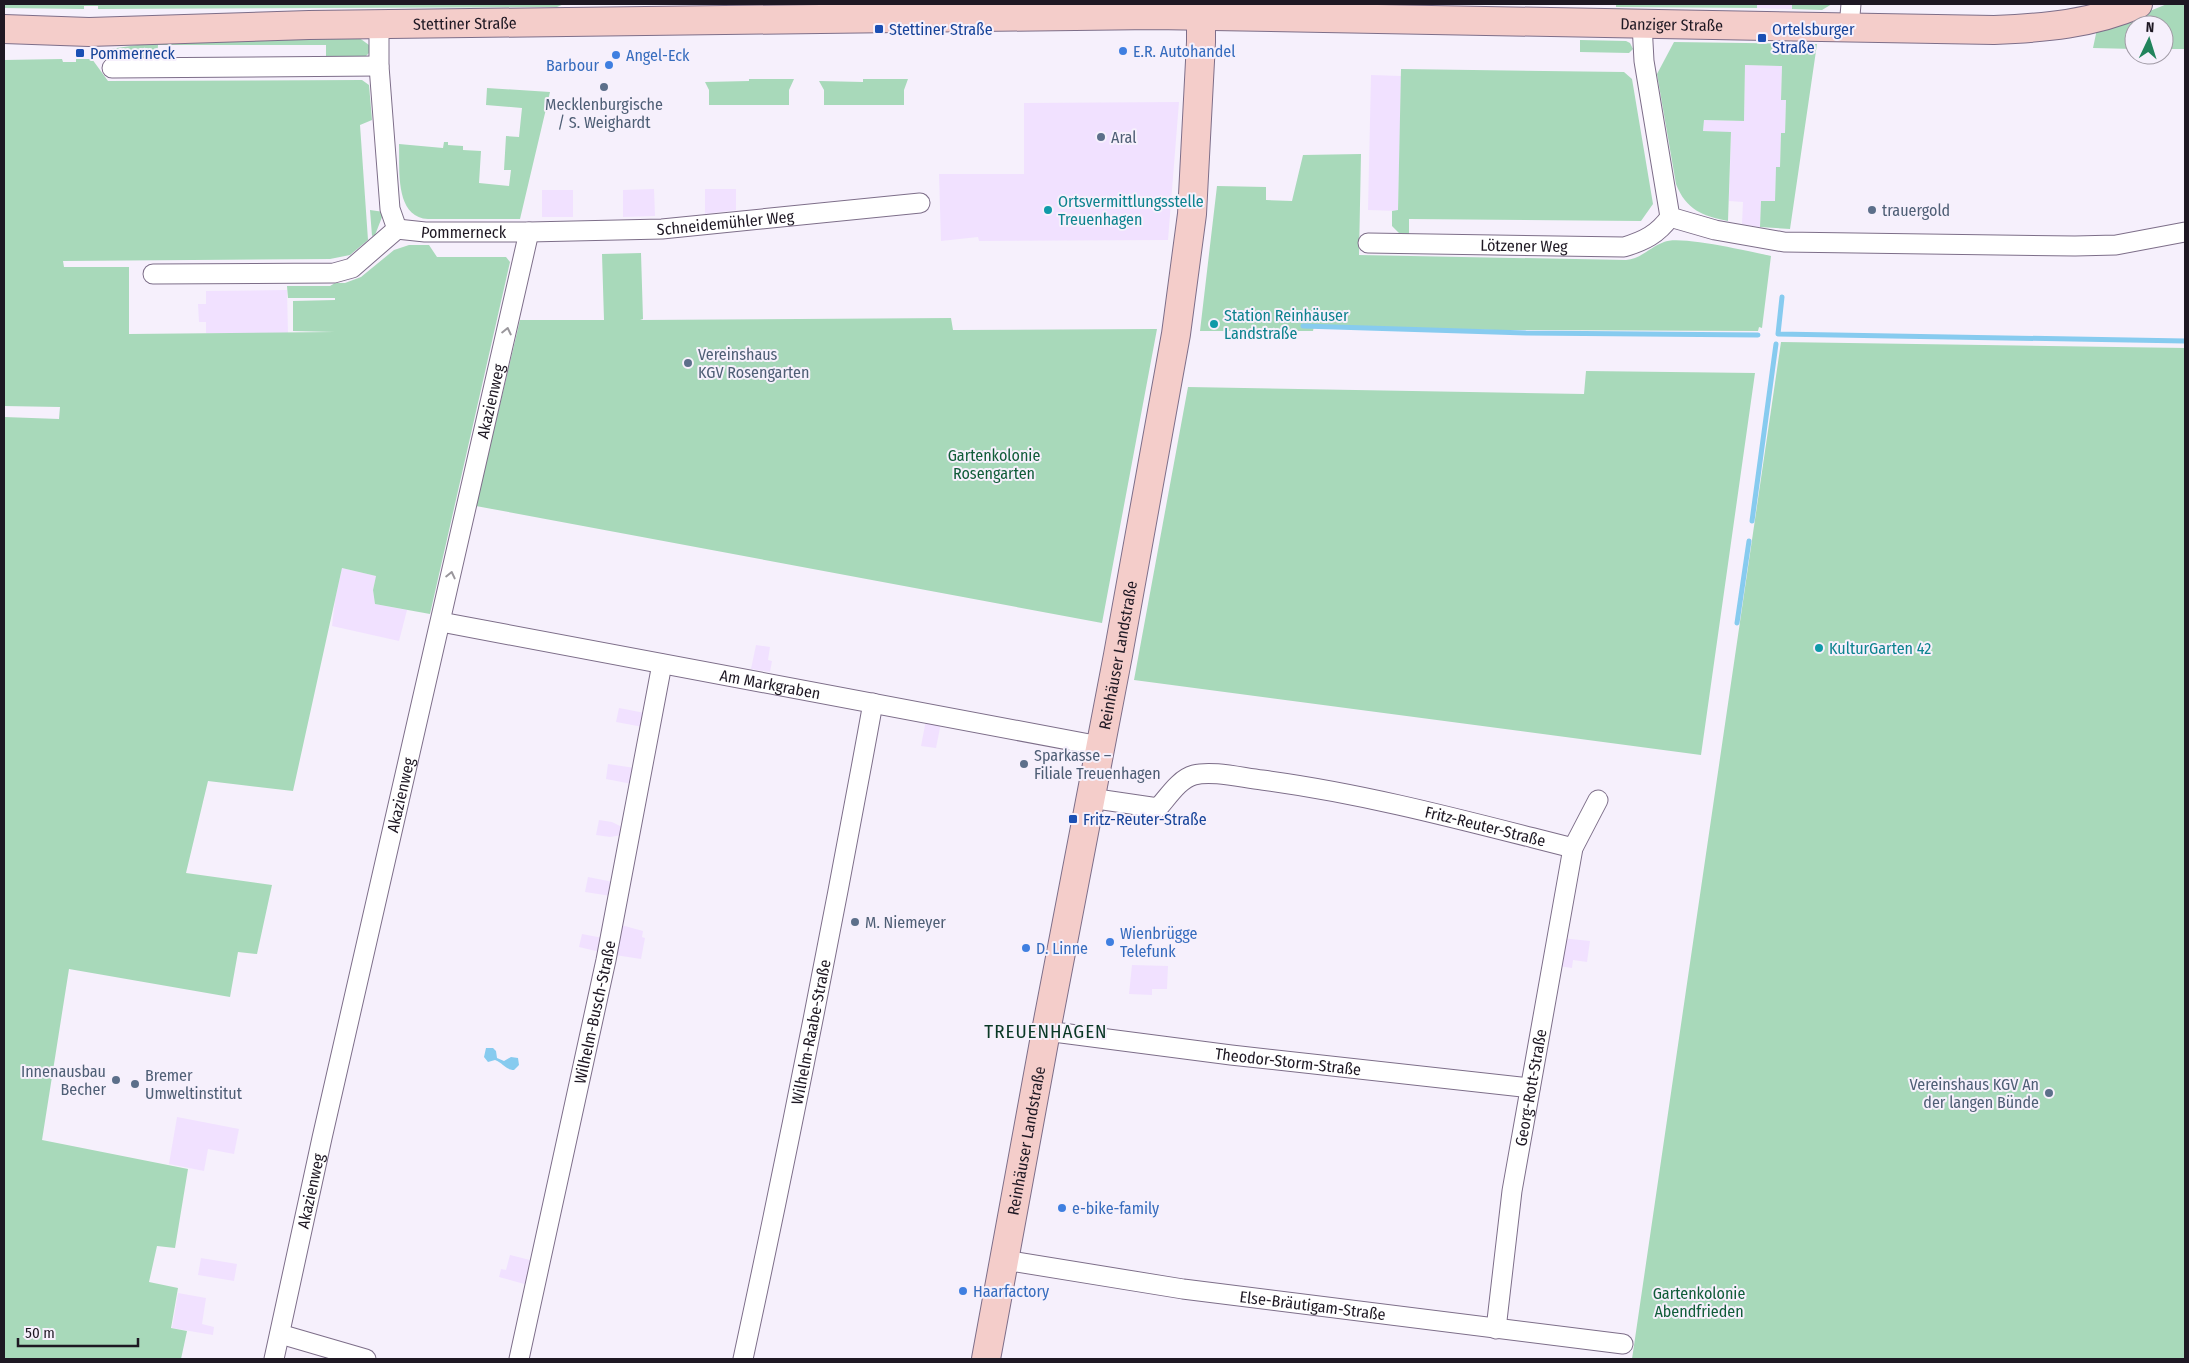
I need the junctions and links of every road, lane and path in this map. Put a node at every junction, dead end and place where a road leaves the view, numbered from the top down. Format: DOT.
graph roads {
  1 [pos="2138,4"];
  2 [pos="1201,10"];
  3 [pos="583,13"];
  4 [pos="1523,13"];
  5 [pos="1850,16"];
  6 [pos="1642,24"];
  7 [pos="380,25"];
  8 [pos="4,29"];
  9 [pos="90,32"];
  10 [pos="4,39"];
  11 [pos="379,66"];
  12 [pos="112,68"];
  13 [pos="920,203"];
  14 [pos="1670,217"];
  15 [pos="398,229"];
  16 [pos="529,232"];
  17 [pos="2185,232"];
  18 [pos="1368,243"];
  19 [pos="153,274"];
  20 [pos="441,622"];
  21 [pos="662,664"];
  22 [pos="873,703"];
  23 [pos="1100,746"];
  24 [pos="1090,798"];
  25 [pos="1598,800"];
  26 [pos="1573,848"];
  27 [pos="1046,1031"];
  28 [pos="1530,1088"];
  29 [pos="1004,1260"];
  30 [pos="1496,1329"];
  31 [pos="280,1334"];
  32 [pos="1623,1344"];
  33 [pos="274,1359"];
  34 [pos="366,1359"];
  35 [pos="519,1359"];
  36 [pos="743,1359"];
  37 [pos="986,1359"];
  1 -- 5 [label="street, Danziger Straße"];
  2 -- 3 [label="street, Stettiner Straße"];
  2 -- 4 [label="street, Danziger Straße"];
  2 -- 23 [label="street, Reinhäuser Landstraße"];
  3 -- 7 [label="street, Stettiner Straße"];
  4 -- 6 [label="street, Danziger Straße"];
  5 -- 6 [label="street, Danziger Straße"];
  6 -- 14 [label="street"];
  7 -- 9 [label="street, Stettiner Straße"];
  7 -- 11 [label="street, Pommerneck"];
  8 -- 9 [label="street, Stettiner Straße"];
  9 -- 10 [label="street, Stettiner Straße"];
  11 -- 12 [label="street"];
  11 -- 15 [label="street, Pommerneck"];
  13 -- 16 [label="street, Schneidemühler Weg"];
  14 -- 17 [label="street"];
  14 -- 18 [label="street, Lötzener Weg"];
  15 -- 16 [label="street, Pommerneck"];
  15 -- 19 [label="street, Pommerneck"];
  20 -- 16 [label="street, Akazienweg, one-way"];
  20 -- 21 [label="street, Am Markgraben"];
  20 -- 31 [label="street, Akazienweg"];
  21 -- 22 [label="street, Am Markgraben"];
  21 -- 35 [label="street, Wilhelm-Busch-Straße"];
  22 -- 23 [label="street, Am Markgraben"];
  22 -- 36 [label="street, Wilhelm-Raabe-Straße"];
  23 -- 24 [label="street, Reinhäuser Landstraße"];
  24 -- 26 [label="street, Fritz-Reuter-Straße"];
  24 -- 27 [label="street, Reinhäuser Landstraße"];
  25 -- 26 [label="street"];
  26 -- 28 [label="street, Georg-Rott-Straße"];
  27 -- 28 [label="street, Theodor-Storm-Straße"];
  27 -- 29 [label="street, Reinhäuser Landstraße"];
  28 -- 30 [label="street, Georg-Rott-Straße"];
  29 -- 30 [label="street, Else-Bräutigam-Straße"];
  29 -- 37 [label="street, Reinhäuser Landstraße"];
  30 -- 32 [label="street, Else-Bräutigam-Straße"];
  31 -- 33 [label="street, Akazienweg"];
  31 -- 34 [label="street"];
}
